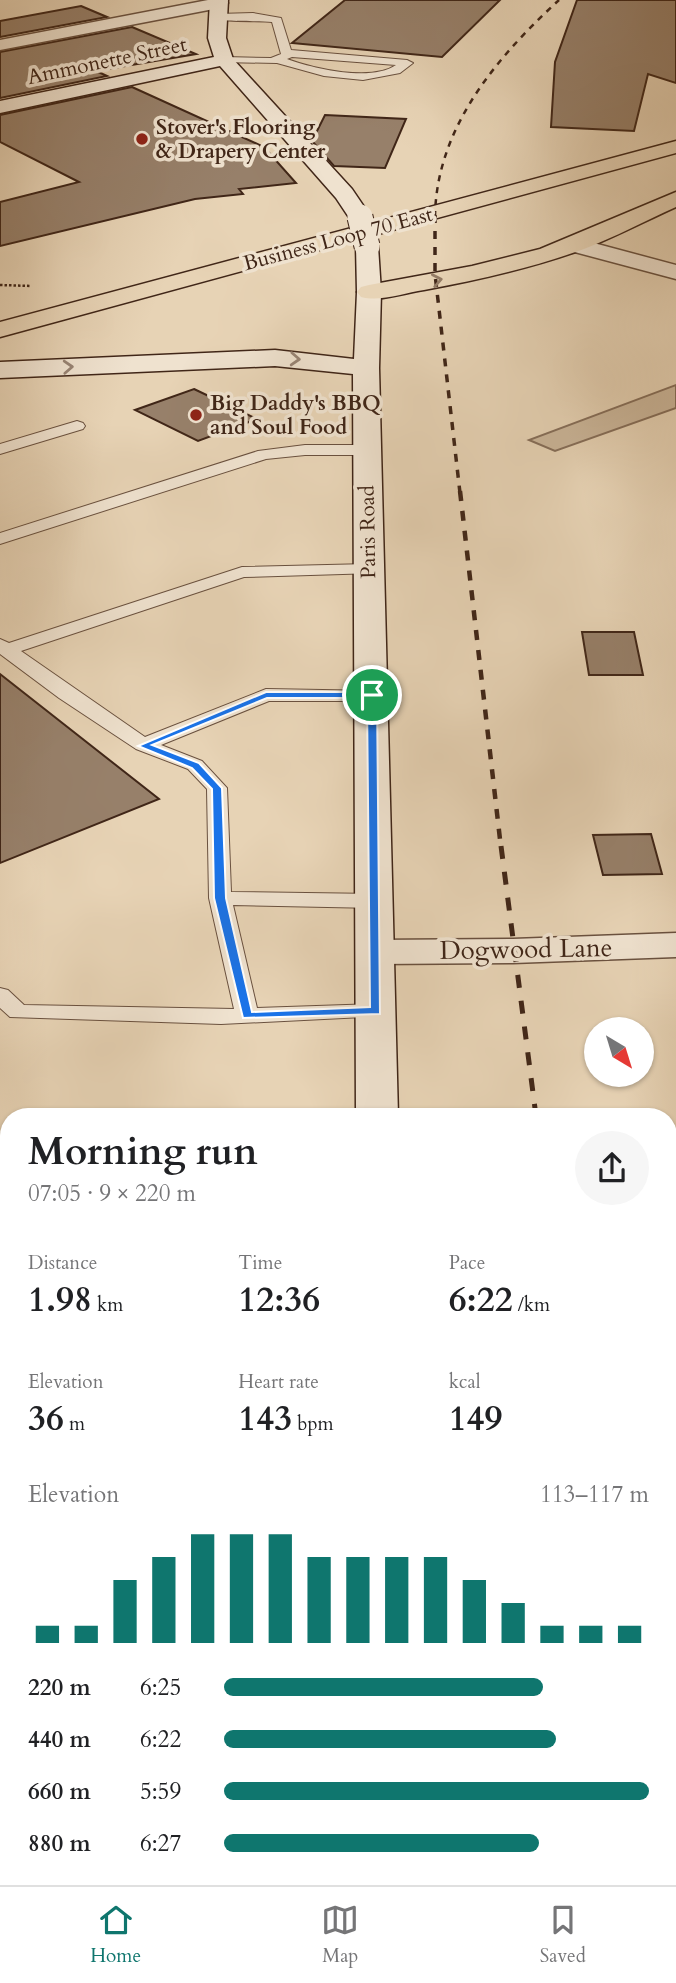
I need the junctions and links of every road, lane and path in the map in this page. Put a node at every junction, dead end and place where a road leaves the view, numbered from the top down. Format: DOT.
graph roads {
  1 [pos="219,7"];
  2 [pos="0,45"];
  3 [pos="281,56"];
  4 [pos="224,60"];
  5 [pos="0,107"];
  6 [pos="676,147"];
  7 [pos="676,199"];
  8 [pos="575,244"];
  9 [pos="676,272"];
  10 [pos="369,292"];
  11 [pos="71,312"];
  12 [pos="0,320"];
  13 [pos="0,330"];
  14 [pos="366,368"];
  15 [pos="0,370"];
  16 [pos="77,426"];
  17 [pos="0,449"];
  18 [pos="367,450"];
  19 [pos="0,539"];
  20 [pos="369,569"];
  21 [pos="3,648"];
  22 [pos="372,695"];
  23 [pos="143,746"];
  24 [pos="220,898"];
  25 [pos="376,901"];
  26 [pos="676,945"];
  27 [pos="376,952"];
  28 [pos="0,995"];
  29 [pos="376,1011"];
  30 [pos="9,1015"];
  31 [pos="247,1016"];
  32 [pos="377,1108"];
  1 -- 2 [label="main road"];
  1 -- 3 [label="lane"];
  1 -- 4 [label="main road"];
  3 -- 3 [label="lane"];
  3 -- 4 [label="lane"];
  4 -- 5 [label="main road, Ammonette Street"];
  4 -- 10 [label="main road, Paris Road, bridge"];
  6 -- 11 [label="main road, Business Loop 70 East"];
  7 -- 8 [label="main road"];
  8 -- 9 [label="main road"];
  10 -- 8 [label="main road, one-way"];
  10 -- 14 [label="main road, Paris Road"];
  11 -- 12 [label="main road"];
  11 -- 13 [label="main road, Business Loop 70 East"];
  15 -- 14 [label="main road, one-way"];
  14 -- 18 [label="main road, Paris Road"];
  16 -- 17 [label="lane"];
  18 -- 19 [label="lane"];
  18 -- 20 [label="main road, Paris Road"];
  20 -- 21 [label="lane"];
  20 -- 22 [label="main road, Paris Road"];
  21 -- 23 [label="lane"];
  22 -- 23 [label="lane"];
  22 -- 25 [label="main road, Paris Road"];
  23 -- 24 [label="lane"];
  24 -- 25 [label="lane"];
  24 -- 31 [label="lane"];
  25 -- 27 [label="main road, Paris Road"];
  26 -- 27 [label="main road, Dogwood Lane"];
  27 -- 29 [label="main road, Paris Road"];
  28 -- 30 [label="lane"];
  29 -- 31 [label="lane"];
  29 -- 32 [label="main road, Paris Road"];
  30 -- 31 [label="lane"];
}
